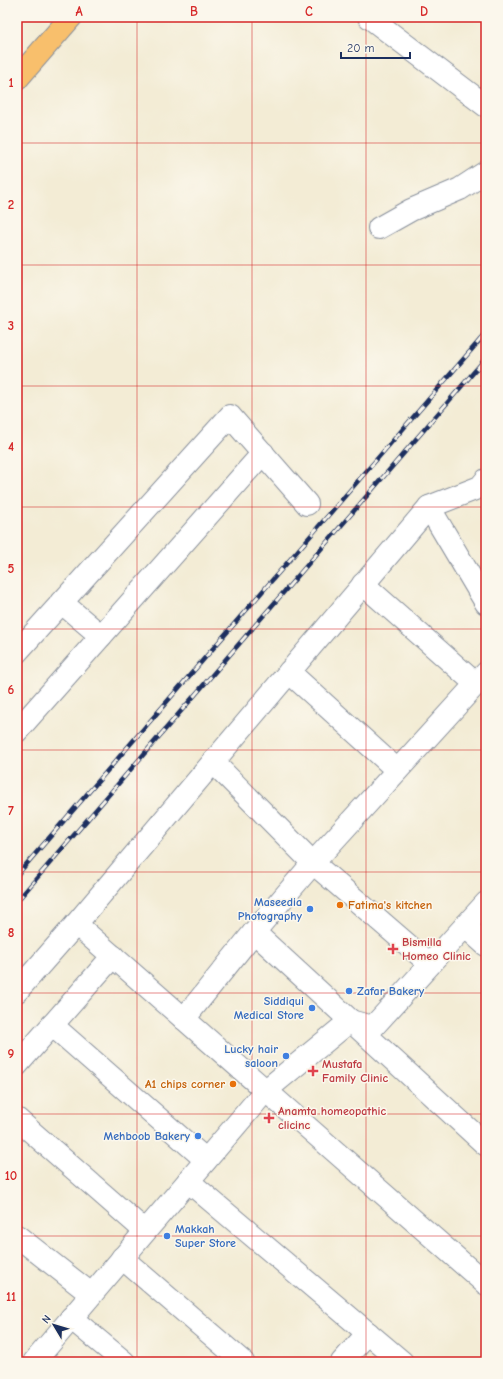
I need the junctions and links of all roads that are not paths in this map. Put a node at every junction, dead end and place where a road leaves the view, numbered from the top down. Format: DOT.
graph roads {
  1 [pos="71,17"];
  2 [pos="369,17"];
  3 [pos="17,79"];
  4 [pos="486,106"];
  5 [pos="486,172"];
  6 [pos="379,228"];
  7 [pos="263,453"];
  8 [pos="486,480"];
  9 [pos="307,504"];
  10 [pos="429,507"];
  11 [pos="363,584"];
  12 [pos="62,602"];
  13 [pos="486,603"];
  14 [pos="101,636"];
  15 [pos="17,652"];
  16 [pos="289,672"];
  17 [pos="481,678"];
  18 [pos="17,731"];
  19 [pos="213,762"];
  20 [pos="397,770"];
  21 [pos="313,863"];
  22 [pos="486,903"];
  23 [pos="76,924"];
  24 [pos="465,926"];
  25 [pos="254,932"];
  26 [pos="486,945"];
  27 [pos="112,956"];
  28 [pos="430,964"];
  29 [pos="17,991"];
  30 [pos="184,1019"];
  31 [pos="350,1021"];
  32 [pos="52,1025"];
  33 [pos="17,1065"];
  34 [pos="266,1091"];
  35 [pos="17,1120"];
  36 [pos="486,1145"];
  37 [pos="206,1160"];
  38 [pos="188,1181"];
  39 [pos="145,1231"];
  40 [pos="17,1236"];
  41 [pos="122,1258"];
  42 [pos="486,1284"];
  43 [pos="91,1294"];
  44 [pos="71,1318"];
  45 [pos="368,1333"];
  46 [pos="34,1362"];
  47 [pos="124,1362"];
  48 [pos="243,1362"];
  49 [pos="342,1362"];
  50 [pos="402,1362"];
  1 -- 3 [label="highway"];
  2 -- 4 [label="street"];
  5 -- 6 [label="street"];
  7 -- 9 [label="street"];
  7 -- 12 [label="street"];
  7 -- 14 [label="street"];
  8 -- 10 [label="street"];
  10 -- 11 [label="street"];
  10 -- 13 [label="street"];
  11 -- 16 [label="street"];
  11 -- 17 [label="street"];
  12 -- 14 [label="street"];
  12 -- 15 [label="street"];
  14 -- 18 [label="street"];
  16 -- 19 [label="street"];
  16 -- 20 [label="street"];
  17 -- 20 [label="street"];
  19 -- 21 [label="street"];
  19 -- 23 [label="street"];
  20 -- 21 [label="street"];
  21 -- 25 [label="street"];
  21 -- 28 [label="street"];
  22 -- 24 [label="street"];
  23 -- 27 [label="street"];
  23 -- 29 [label="street"];
  24 -- 26 [label="street"];
  24 -- 28 [label="street"];
  25 -- 30 [label="street"];
  25 -- 31 [label="street"];
  27 -- 30 [label="street"];
  27 -- 32 [label="street"];
  28 -- 31 [label="street"];
  30 -- 34 [label="street"];
  31 -- 34 [label="street"];
  31 -- 36 [label="street"];
  32 -- 33 [label="street"];
  32 -- 37 [label="street"];
  34 -- 37 [label="street"];
  34 -- 42 [label="street"];
  35 -- 39 [label="street"];
  37 -- 38 [label="street"];
  38 -- 39 [label="street"];
  38 -- 45 [label="street"];
  39 -- 41 [label="street"];
  40 -- 43 [label="street"];
  41 -- 43 [label="street"];
  41 -- 48 [label="street"];
  43 -- 44 [label="street"];
  44 -- 46 [label="street"];
  44 -- 47 [label="street"];
  45 -- 49 [label="street"];
  45 -- 50 [label="street"];
}
